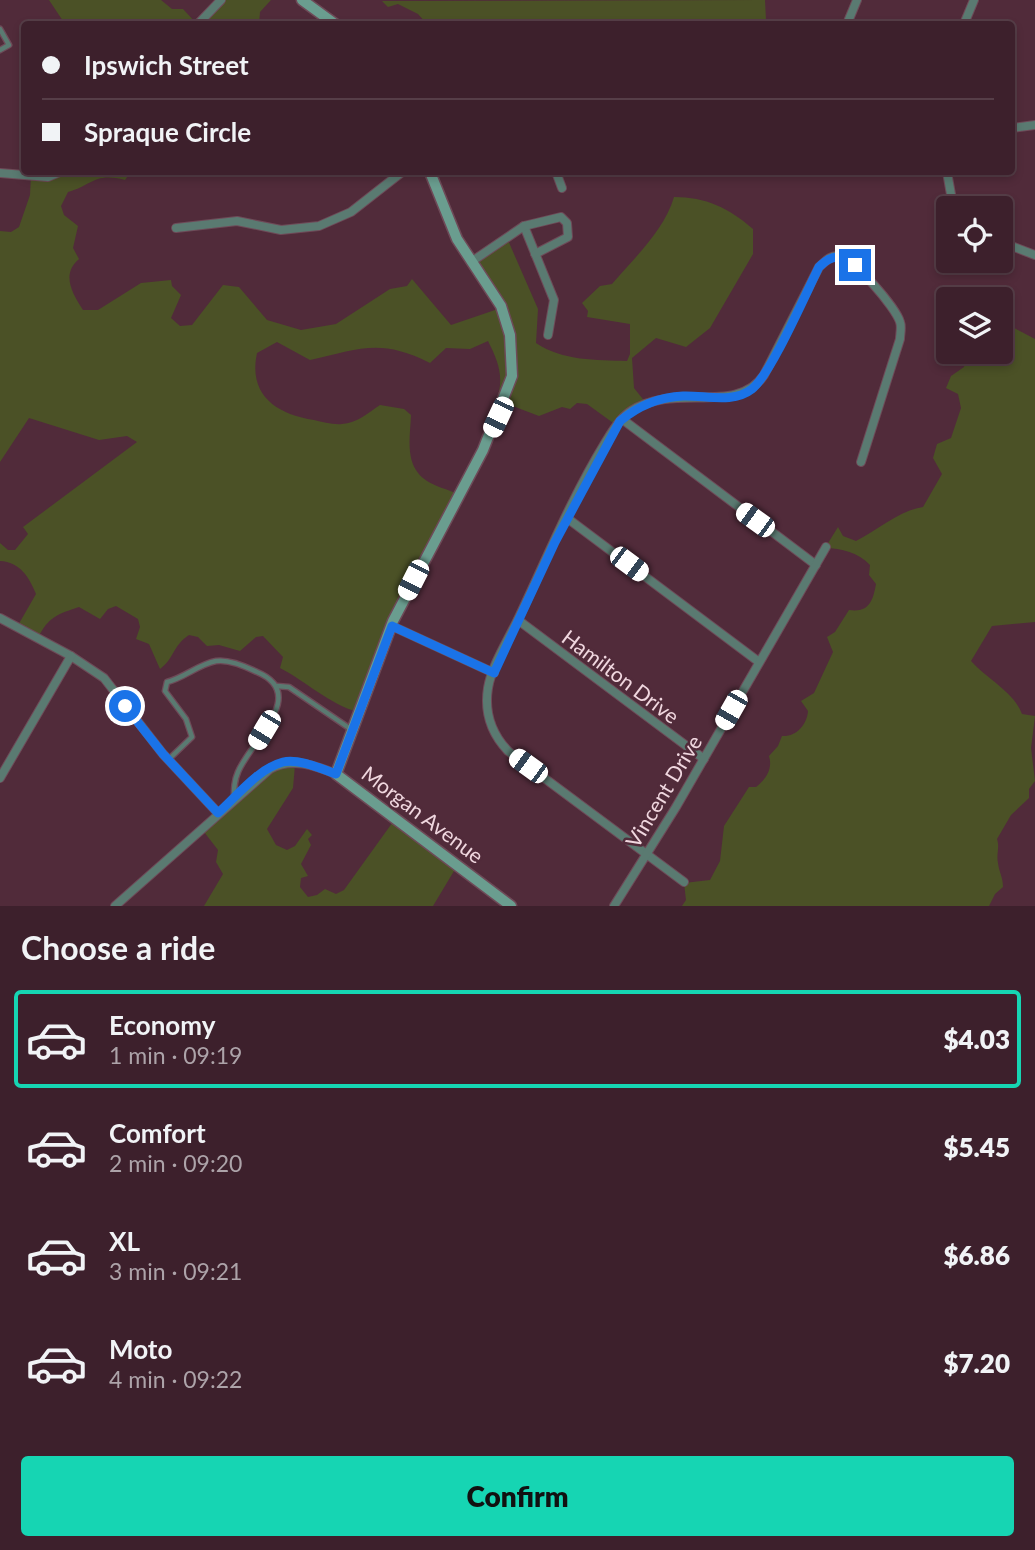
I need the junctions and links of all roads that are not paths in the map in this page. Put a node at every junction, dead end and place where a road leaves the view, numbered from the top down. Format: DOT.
graph roads {
  1 [pos="221,0"];
  2 [pos="302,0"];
  3 [pos="857,0"];
  4 [pos="974,0"];
  5 [pos="201,21"];
  6 [pos="331,21"];
  7 [pos="848,21"];
  8 [pos="965,21"];
  9 [pos="0,29"];
  10 [pos="0,50"];
  11 [pos="1035,125"];
  12 [pos="1015,128"];
  13 [pos="0,173"];
  14 [pos="21,175"];
  15 [pos="24,175"];
  16 [pos="53,175"];
  17 [pos="398,175"];
  18 [pos="431,175"];
  19 [pos="557,175"];
  20 [pos="948,175"];
  21 [pos="562,188"];
  22 [pos="951,196"];
  23 [pos="524,226"];
  24 [pos="176,228"];
  25 [pos="1013,247"];
  26 [pos="535,254"];
  27 [pos="1035,255"];
  28 [pos="471,262"];
  29 [pos="548,335"];
  30 [pos="622,419"];
  31 [pos="861,462"];
  32 [pos="567,519"];
  33 [pos="826,547"];
  34 [pos="816,565"];
  35 [pos="0,618"];
  36 [pos="518,620"];
  37 [pos="392,626"];
  38 [pos="71,656"];
  39 [pos="759,662"];
  40 [pos="494,673"];
  41 [pos="277,686"];
  42 [pos="353,730"];
  43 [pos="704,759"];
  44 [pos="168,760"];
  45 [pos="336,774"];
  46 [pos="0,778"];
  47 [pos="234,798"];
  48 [pos="218,813"];
  49 [pos="646,853"];
  50 [pos="684,882"];
  51 [pos="115,906"];
  52 [pos="511,906"];
  53 [pos="614,906"];
  1 -- 5 [label="street"];
  2 -- 6 [label="street"];
  3 -- 7 [label="street"];
  4 -- 8 [label="street"];
  9 -- 10 [label="lane"];
  11 -- 12 [label="street"];
  13 -- 14 [label="street"];
  15 -- 16 [label="street"];
  17 -- 24 [label="street"];
  18 -- 28 [label="street, Morgan Avenue"];
  19 -- 21 [label="street"];
  20 -- 22 [label="street"];
  23 -- 26 [label="street"];
  23 -- 26 [label="street"];
  23 -- 28 [label="street"];
  25 -- 27 [label="street"];
  26 -- 29 [label="street"];
  28 -- 37 [label="street, Morgan Avenue"];
  30 -- 31 [label="street"];
  30 -- 32 [label="street"];
  30 -- 34 [label="street"];
  32 -- 36 [label="street"];
  32 -- 39 [label="street"];
  33 -- 34 [label="street, Vincent Drive"];
  34 -- 39 [label="street, Vincent Drive"];
  35 -- 38 [label="street"];
  36 -- 40 [label="street"];
  36 -- 43 [label="street, Hamilton Drive"];
  37 -- 40 [label="street"];
  37 -- 42 [label="street, Morgan Avenue"];
  38 -- 44 [label="street"];
  38 -- 46 [label="street"];
  39 -- 43 [label="street, Vincent Drive"];
  40 -- 49 [label="street"];
  41 -- 42 [label="lane"];
  41 -- 44 [label="lane"];
  41 -- 47 [label="lane"];
  42 -- 45 [label="street, Morgan Avenue"];
  43 -- 49 [label="street, Vincent Drive"];
  44 -- 48 [label="street"];
  45 -- 47 [label="street"];
  45 -- 52 [label="street, Morgan Avenue"];
  47 -- 48 [label="street"];
  48 -- 51 [label="street"];
  49 -- 50 [label="street"];
  49 -- 53 [label="street, Vincent Drive"];
}
